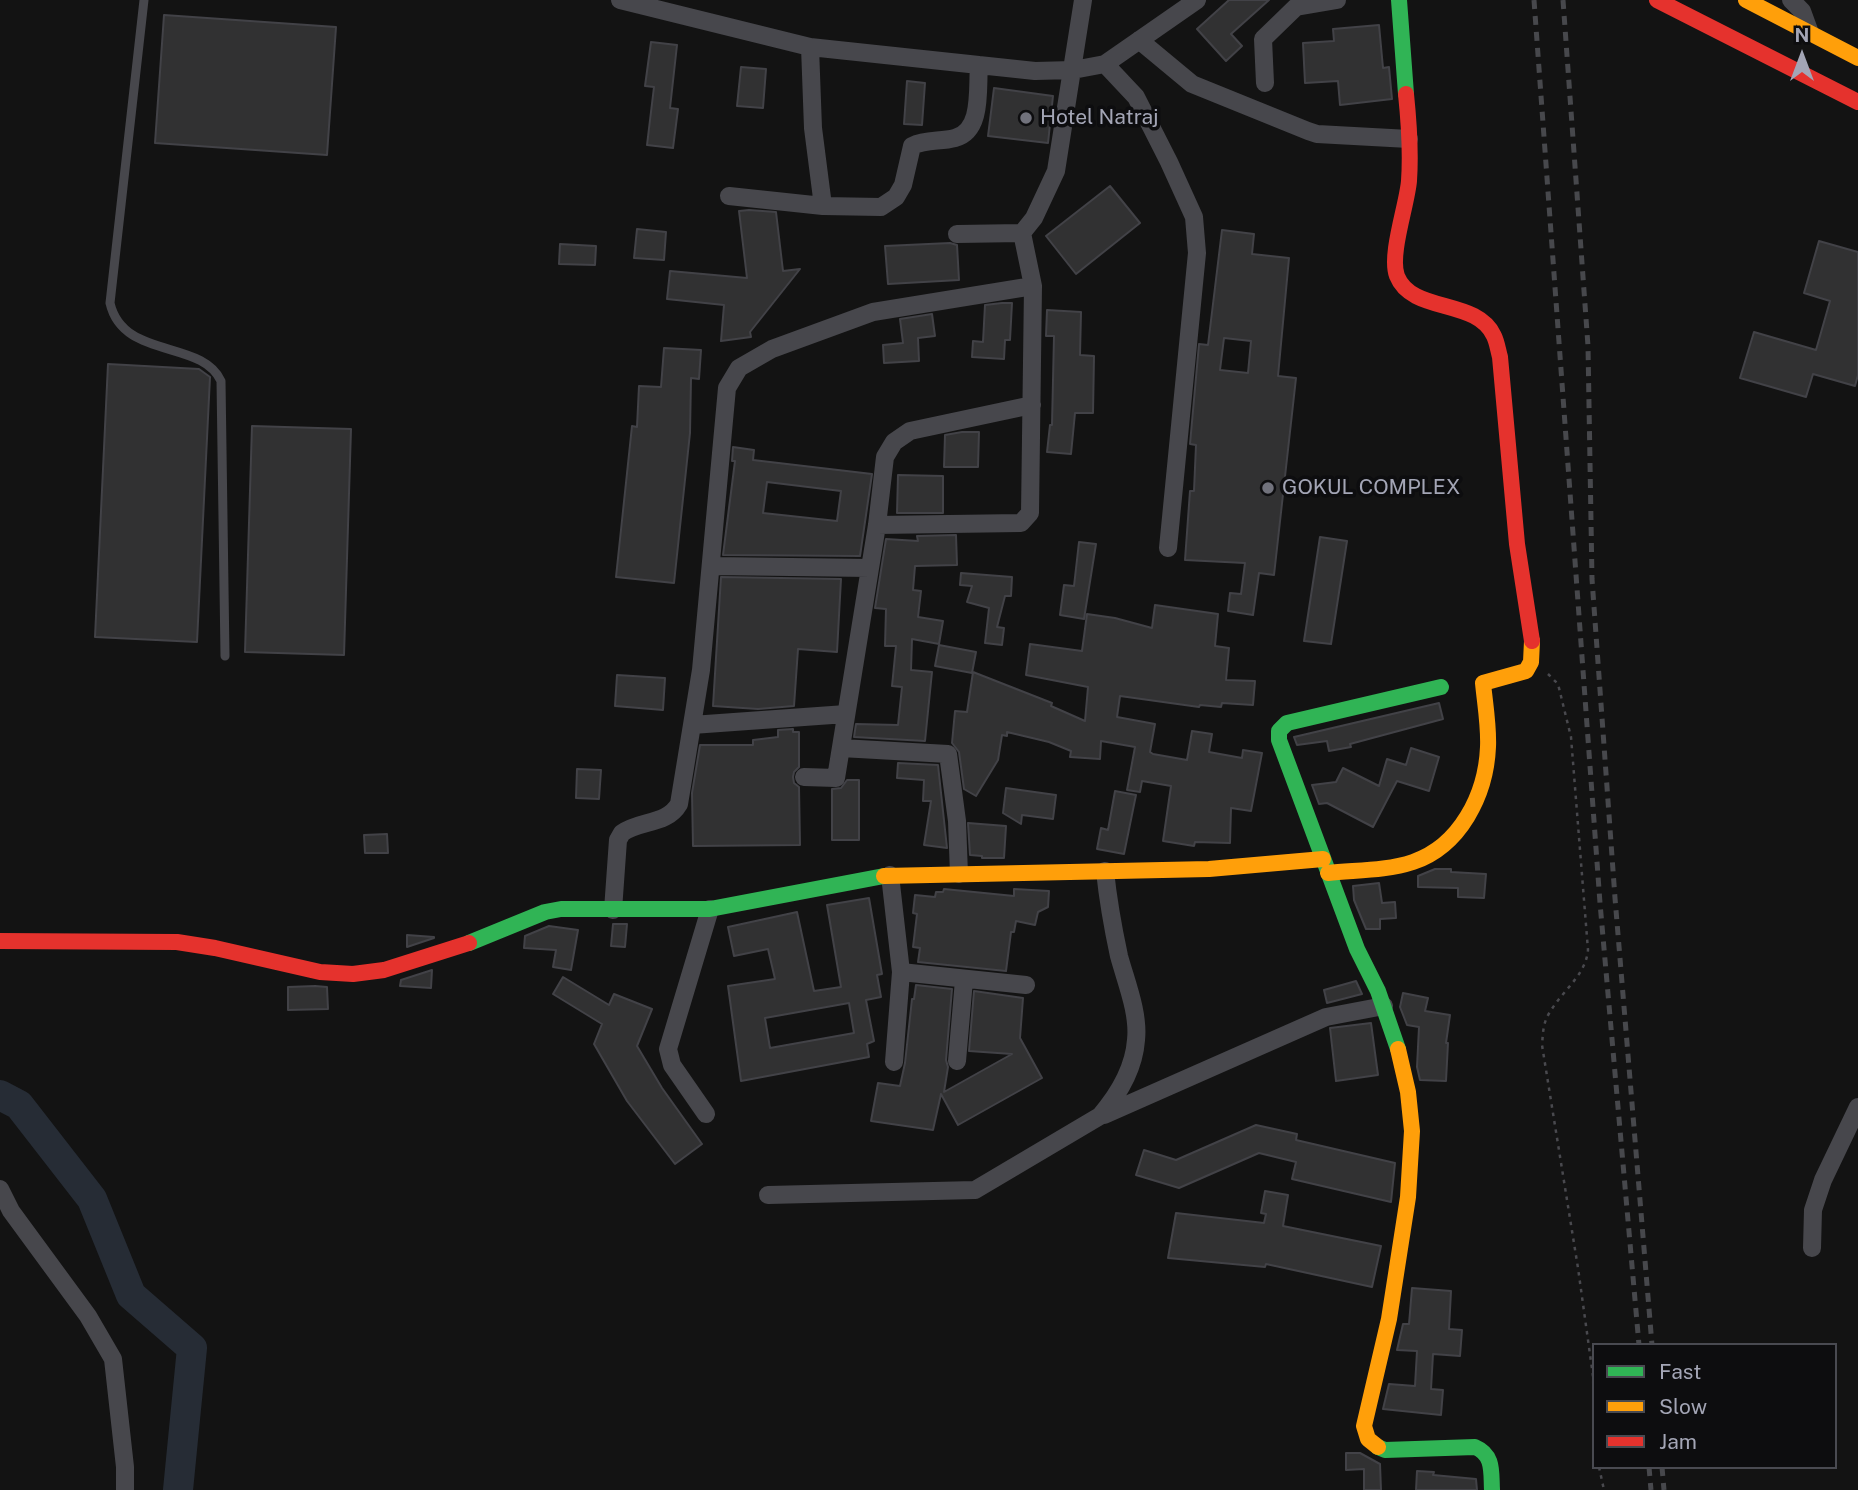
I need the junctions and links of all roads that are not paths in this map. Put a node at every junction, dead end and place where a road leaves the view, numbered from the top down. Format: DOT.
graph roads {
  1 [pos="144,0"];
  2 [pos="620,0"];
  3 [pos="1083,0"];
  4 [pos="1197,0"];
  5 [pos="1337,0"];
  6 [pos="1399,0"];
  7 [pos="1657,0"];
  8 [pos="1746,0"];
  9 [pos="1791,0"];
  10 [pos="1810,33"];
  11 [pos="1139,40"];
  12 [pos="810,47"];
  13 [pos="1858,58"];
  14 [pos="1105,64"];
  15 [pos="979,65"];
  16 [pos="1073,70"];
  17 [pos="1265,83"];
  18 [pos="1858,102"];
  19 [pos="1409,139"];
  20 [pos="729,196"];
  21 [pos="823,206"];
  22 [pos="1022,233"];
  23 [pos="957,234"];
  24 [pos="1033,286"];
  25 [pos="1032,405"];
  26 [pos="877,525"];
  27 [pos="1168,548"];
  28 [pos="712,566"];
  29 [pos="870,568"];
  30 [pos="225,656"];
  31 [pos="1440,687"];
  32 [pos="846,714"];
  33 [pos="692,725"];
  34 [pos="841,748"];
  35 [pos="804,776"];
  36 [pos="1326,866"];
  37 [pos="1105,872"];
  38 [pos="959,874"];
  39 [pos="890,875"];
  40 [pos="710,909"];
  41 [pos="613,910"];
  42 [pos="0,941"];
  43 [pos="901,972"];
  44 [pos="964,980"];
  45 [pos="1026,985"];
  46 [pos="1384,1006"];
  47 [pos="957,1061"];
  48 [pos="894,1062"];
  49 [pos="1858,1107"];
  50 [pos="706,1114"];
  51 [pos="1100,1116"];
  52 [pos="0,1189"];
  53 [pos="768,1195"];
  54 [pos="1812,1248"];
  55 [pos="125,1490"];
  56 [pos="1492,1490"];
  1 -- 30 [label="lane"];
  2 -- 12 [label="street"];
  3 -- 16 [label="street"];
  4 -- 11 [label="street"];
  5 -- 17 [label="street"];
  6 -- 19 [label="main road"];
  7 -- 18 [label="main road"];
  8 -- 10 [label="main road"];
  9 -- 10 [label="street"];
  10 -- 13 [label="main road"];
  11 -- 14 [label="street"];
  11 -- 19 [label="street"];
  12 -- 15 [label="street"];
  12 -- 21 [label="street"];
  14 -- 16 [label="street"];
  14 -- 27 [label="street"];
  15 -- 16 [label="street"];
  15 -- 21 [label="street"];
  16 -- 22 [label="street"];
  19 -- 36 [label="main road"];
  20 -- 21 [label="street"];
  22 -- 23 [label="street"];
  22 -- 24 [label="street"];
  24 -- 25 [label="street"];
  24 -- 28 [label="street"];
  25 -- 26 [label="street"];
  25 -- 26 [label="street"];
  26 -- 29 [label="street"];
  28 -- 29 [label="street"];
  28 -- 33 [label="street"];
  29 -- 32 [label="street"];
  31 -- 36 [label="main road"];
  32 -- 33 [label="street"];
  32 -- 34 [label="street"];
  33 -- 41 [label="street"];
  34 -- 35 [label="street"];
  34 -- 38 [label="street"];
  36 -- 37 [label="main road"];
  36 -- 46 [label="main road"];
  37 -- 38 [label="main road"];
  37 -- 51 [label="street"];
  38 -- 39 [label="main road"];
  39 -- 40 [label="main road"];
  39 -- 43 [label="street"];
  40 -- 41 [label="main road"];
  40 -- 50 [label="street"];
  41 -- 42 [label="main road"];
  43 -- 44 [label="street"];
  43 -- 48 [label="street"];
  44 -- 45 [label="street"];
  44 -- 47 [label="street"];
  46 -- 51 [label="street"];
  46 -- 56 [label="main road"];
  49 -- 54 [label="street"];
  51 -- 53 [label="street"];
  52 -- 55 [label="street"];
}
